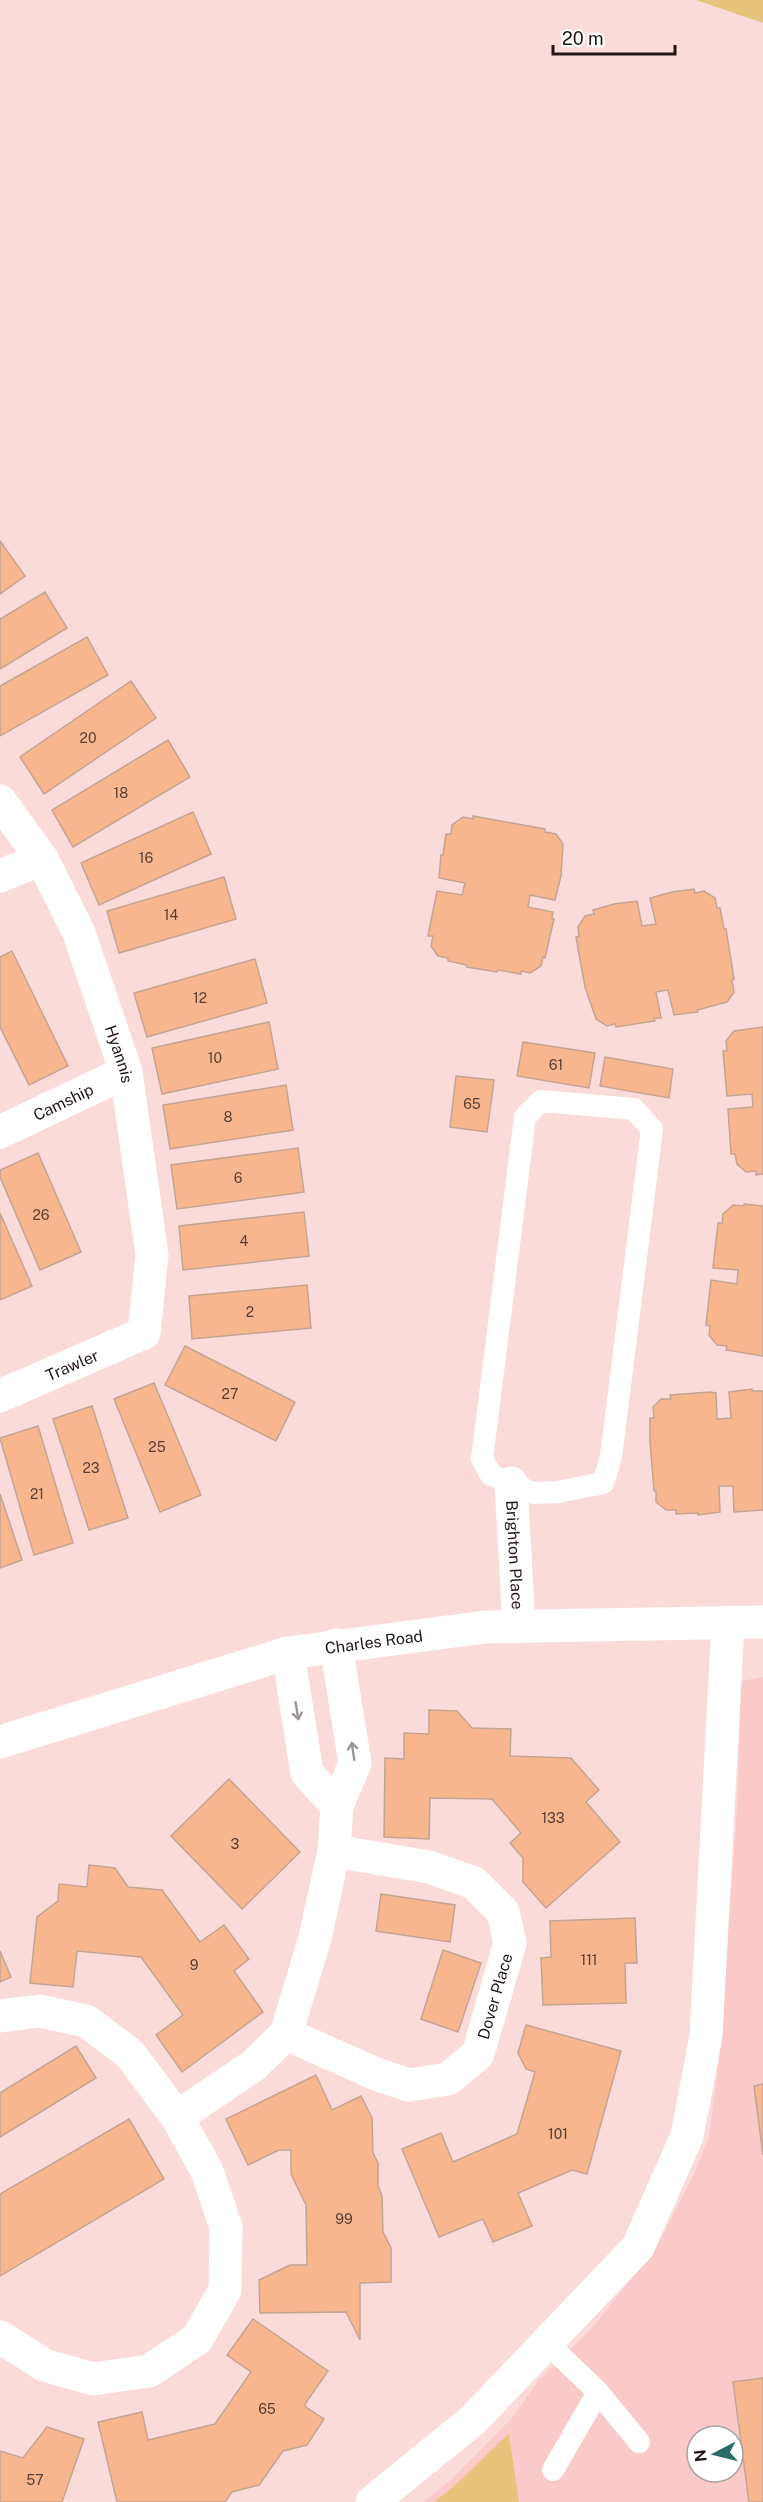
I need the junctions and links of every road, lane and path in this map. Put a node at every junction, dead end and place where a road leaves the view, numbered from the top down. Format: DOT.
graph roads {
  1 [pos="0,801"];
  2 [pos="42,859"];
  3 [pos="0,876"];
  4 [pos="126,1072"];
  5 [pos="0,1132"];
  6 [pos="144,1334"];
  7 [pos="0,1396"];
  8 [pos="522,1488"];
  9 [pos="728,1622"];
  10 [pos="763,1622"];
  11 [pos="530,1625"];
  12 [pos="336,1645"];
  13 [pos="288,1653"];
  14 [pos="0,1742"];
  15 [pos="337,1806"];
  16 [pos="334,1851"];
  17 [pos="0,2016"];
  18 [pos="286,2034"];
  19 [pos="177,2117"];
  20 [pos="0,2337"];
  21 [pos="546,2343"];
  22 [pos="598,2391"];
  23 [pos="639,2442"];
  24 [pos="553,2470"];
  25 [pos="372,2502"];
  1 -- 2 [label="street, Hyannis"];
  2 -- 3 [label="street"];
  2 -- 4 [label="street, Hyannis"];
  4 -- 5 [label="street, Camship"];
  4 -- 6 [label="street, Hyannis"];
  6 -- 7 [label="street, Trawler"];
  8 -- 8 [label="lane"];
  8 -- 11 [label="street, Brighton Place"];
  9 -- 10 [label="street, Charles Road"];
  9 -- 11 [label="street, Charles Road"];
  9 -- 21 [label="street"];
  11 -- 12 [label="street, Charles Road"];
  12 -- 13 [label="street, Charles Road"];
  15 -- 12 [label="street, one-way"];
  13 -- 14 [label="street, Charles Road"];
  13 -- 15 [label="street, one-way"];
  15 -- 16 [label="street"];
  16 -- 18 [label="street"];
  16 -- 18 [label="street, Dover Place"];
  17 -- 19 [label="street"];
  18 -- 19 [label="street"];
  19 -- 20 [label="street"];
  21 -- 22 [label="lane"];
  21 -- 25 [label="street"];
  22 -- 23 [label="lane"];
  22 -- 24 [label="lane"];
}
